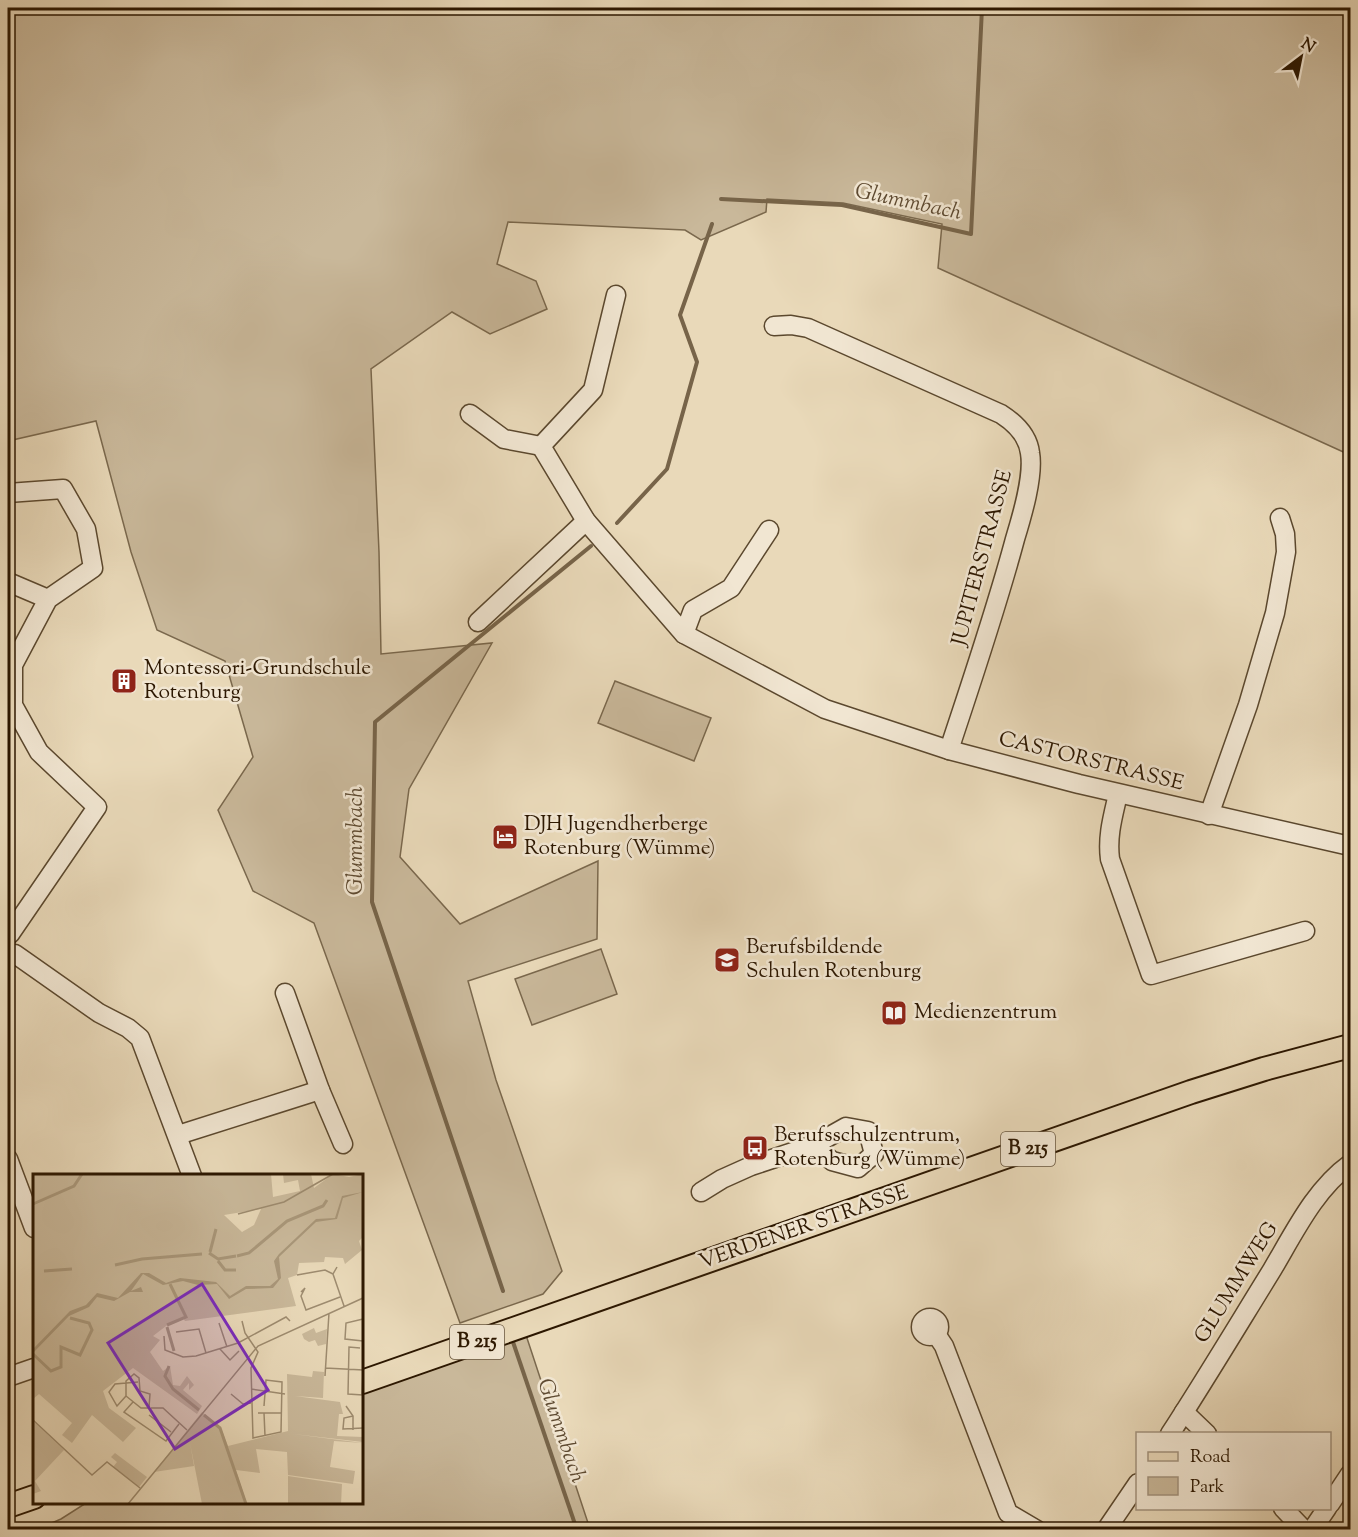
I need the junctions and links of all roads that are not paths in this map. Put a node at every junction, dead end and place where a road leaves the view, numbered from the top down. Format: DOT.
graph roads {
  1 [pos="616,295"];
  2 [pos="774,326"];
  3 [pos="471,414"];
  4 [pos="541,446"];
  5 [pos="8,493"];
  6 [pos="1280,518"];
  7 [pos="586,520"];
  8 [pos="770,530"];
  9 [pos="8,582"];
  10 [pos="48,598"];
  11 [pos="478,622"];
  12 [pos="684,634"];
  13 [pos="950,750"];
  14 [pos="1118,794"];
  15 [pos="1209,814"];
  16 [pos="1350,846"];
  17 [pos="1305,931"];
  18 [pos="9,933"];
  19 [pos="11,958"];
  20 [pos="285,993"];
  21 [pos="1350,1046"];
  22 [pos="320,1090"];
  23 [pos="178,1136"];
  24 [pos="343,1144"];
  25 [pos="814,1145"];
  26 [pos="8,1159"];
  27 [pos="1350,1164"];
  28 [pos="191,1174"];
  29 [pos="701,1192"];
  30 [pos="33,1225"];
  31 [pos="936,1334"];
  32 [pos="33,1368"];
  33 [pos="8,1377"];
  34 [pos="363,1382"];
  35 [pos="1184,1412"];
  36 [pos="1171,1432"];
  37 [pos="1205,1432"];
  38 [pos="1350,1474"];
  39 [pos="1136,1484"];
  40 [pos="33,1497"];
  41 [pos="1331,1501"];
  42 [pos="8,1506"];
  43 [pos="1284,1510"];
  44 [pos="1326,1510"];
  45 [pos="1037,1530"];
  46 [pos="1107,1530"];
  47 [pos="1304,1530"];
  48 [pos="1312,1530"];
  1 -- 4 [label="street"];
  2 -- 13 [label="street, JUPITERSTRASSE"];
  3 -- 4 [label="street"];
  4 -- 7 [label="street"];
  5 -- 10 [label="street"];
  6 -- 15 [label="street"];
  7 -- 11 [label="street"];
  7 -- 12 [label="street"];
  8 -- 12 [label="street"];
  9 -- 10 [label="street"];
  10 -- 18 [label="street"];
  12 -- 13 [label="street, CASTORSTRASSE"];
  13 -- 14 [label="street, CASTORSTRASSE"];
  14 -- 15 [label="street, CASTORSTRASSE"];
  14 -- 17 [label="street"];
  15 -- 16 [label="street, CASTORSTRASSE"];
  18 -- 19 [label="street"];
  19 -- 23 [label="street"];
  20 -- 22 [label="street"];
  21 -- 34 [label="main road, VERDENER STRASSE / B 215"];
  22 -- 23 [label="street"];
  22 -- 24 [label="street"];
  23 -- 28 [label="street"];
  25 -- 29 [label="street"];
  26 -- 30 [label="street"];
  27 -- 35 [label="street, GLUMMWEG"];
  31 -- 45 [label="street"];
  32 -- 33 [label="street"];
  35 -- 36 [label="street, GLUMMWEG"];
  35 -- 37 [label="street"];
  38 -- 41 [label="street"];
  39 -- 46 [label="street"];
  40 -- 42 [label="main road"];
  43 -- 47 [label="street"];
  44 -- 48 [label="street"];
}
